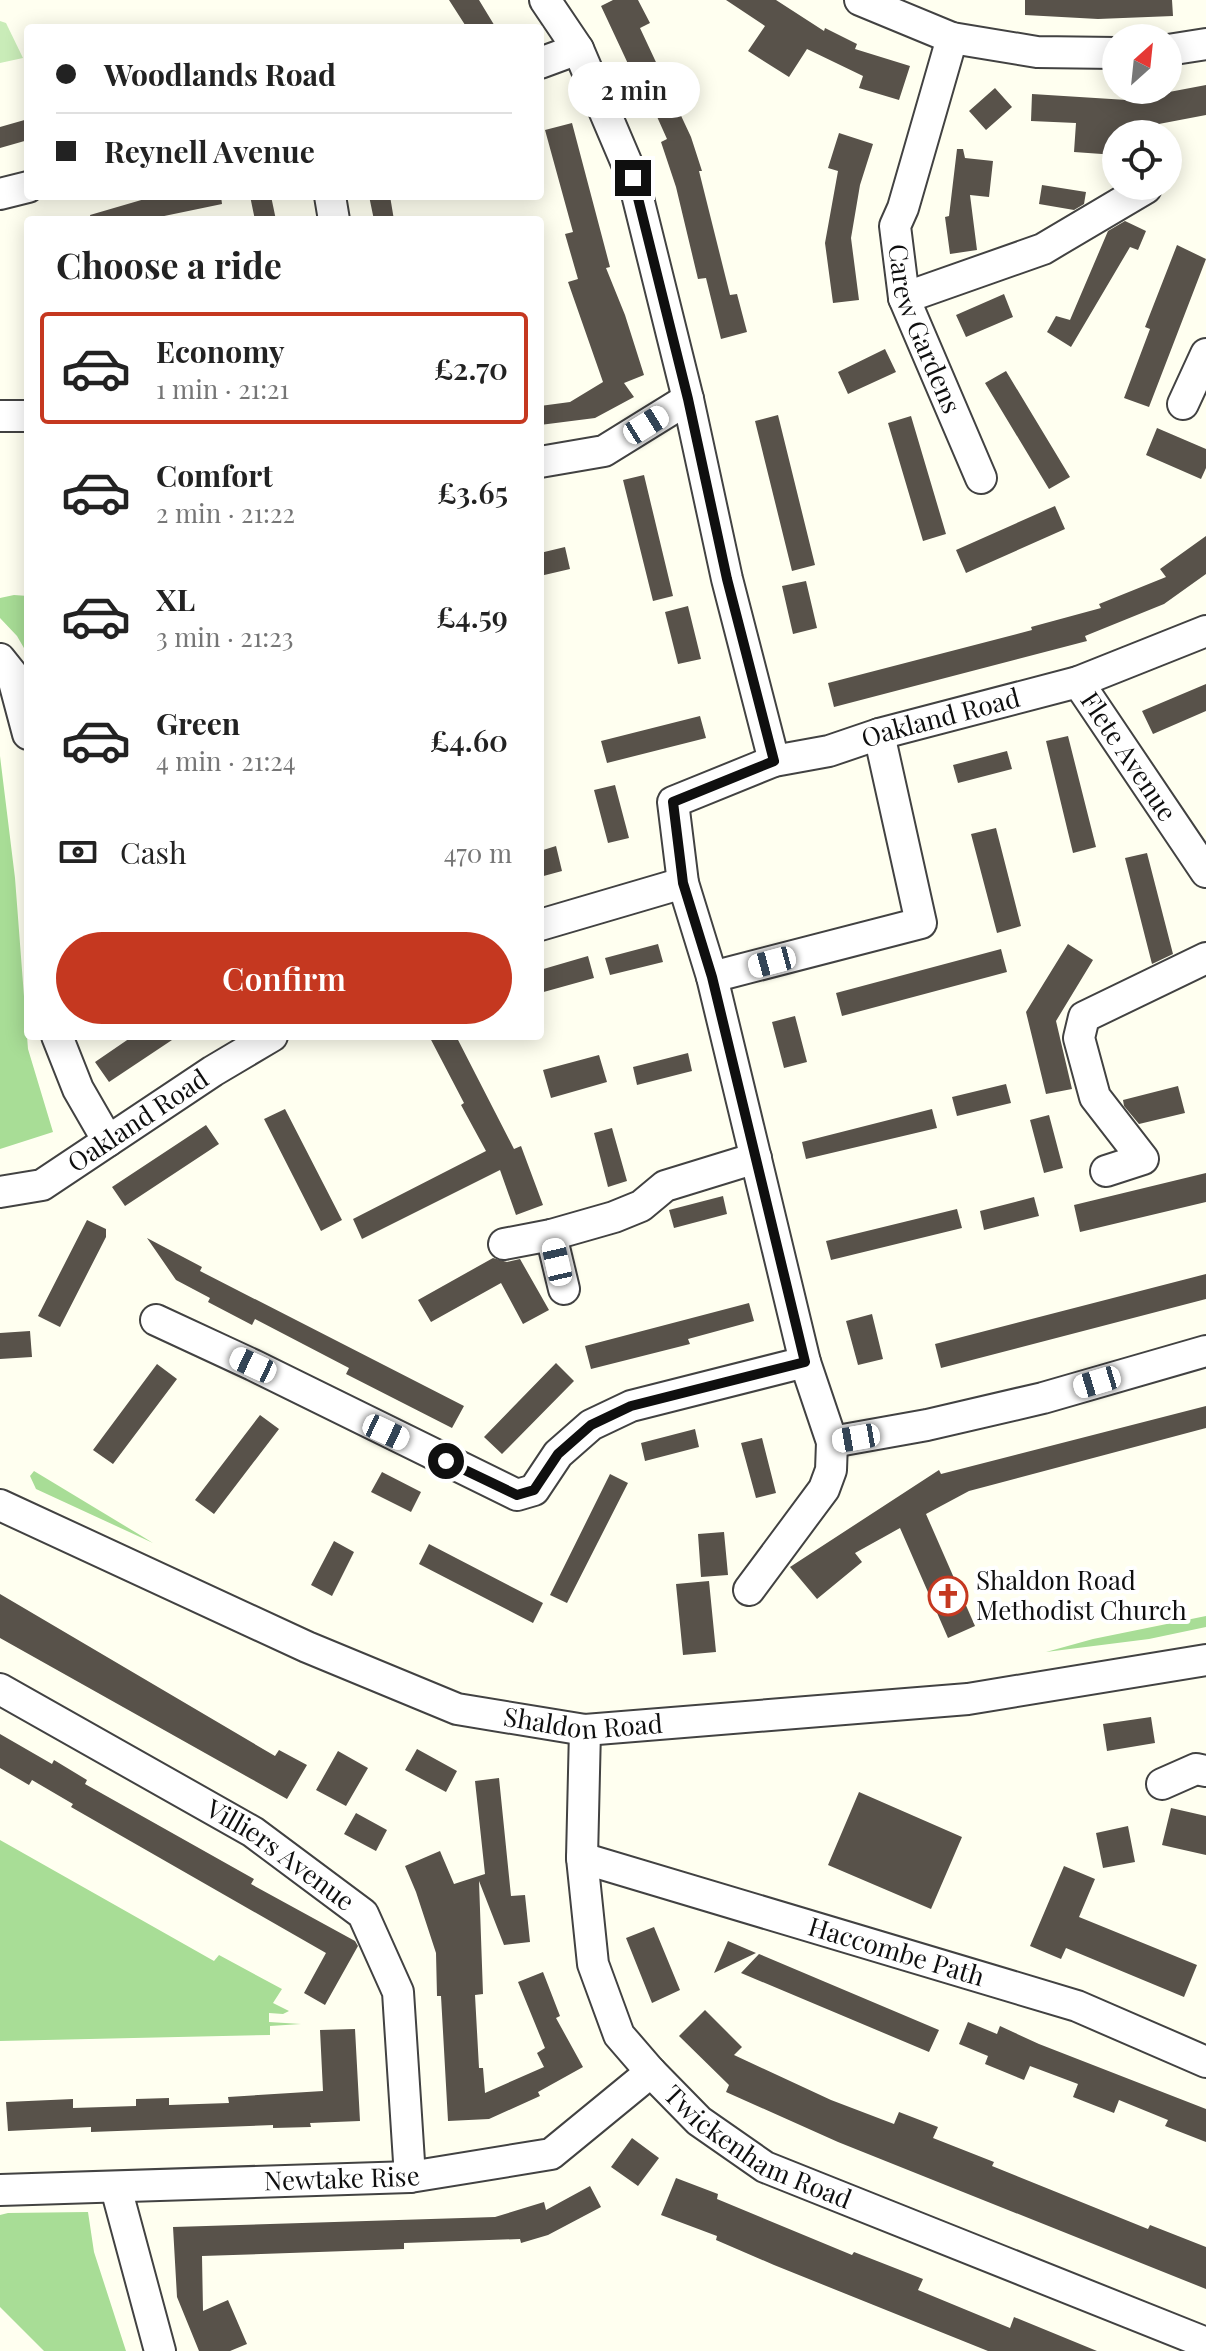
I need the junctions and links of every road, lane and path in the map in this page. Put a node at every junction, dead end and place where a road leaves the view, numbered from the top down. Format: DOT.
graph roads {
  1 [pos="545,0"];
  2 [pos="860,0"];
  3 [pos="952,38"];
  4 [pos="1206,44"];
  5 [pos="1182,48"];
  6 [pos="578,49"];
  7 [pos="1102,53"];
  8 [pos="544,62"];
  9 [pos="24,188"];
  10 [pos="0,194"];
  11 [pos="1126,200"];
  12 [pos="904,298"];
  13 [pos="1206,354"];
  14 [pos="688,399"];
  15 [pos="1183,404"];
  16 [pos="0,416"];
  17 [pos="24,416"];
  18 [pos="544,461"];
  19 [pos="981,478"];
  20 [pos="1206,631"];
  21 [pos="0,659"];
  22 [pos="1078,682"];
  23 [pos="24,719"];
  24 [pos="879,734"];
  25 [pos="774,761"];
  26 [pos="1206,872"];
  27 [pos="683,883"];
  28 [pos="544,924"];
  29 [pos="1206,958"];
  30 [pos="712,977"];
  31 [pos="59,1040"];
  32 [pos="265,1040"];
  33 [pos="108,1141"];
  34 [pos="756,1158"];
  35 [pos="1106,1171"];
  36 [pos="0,1192"];
  37 [pos="551,1235"];
  38 [pos="504,1244"];
  39 [pos="564,1289"];
  40 [pos="156,1320"];
  41 [pos="1206,1351"];
  42 [pos="805,1362"];
  43 [pos="832,1442"];
  44 [pos="0,1505"];
  45 [pos="749,1590"];
  46 [pos="1206,1660"];
  47 [pos="0,1689"];
  48 [pos="585,1730"];
  49 [pos="1206,1771"];
  50 [pos="1162,1784"];
  51 [pos="582,1858"];
  52 [pos="1206,2062"];
  53 [pos="651,2072"];
  54 [pos="410,2177"];
  55 [pos="116,2188"];
  56 [pos="0,2190"];
  57 [pos="1206,2343"];
  58 [pos="160,2351"];
  1 -- 6 [label="street"];
  2 -- 3 [label="street"];
  3 -- 7 [label="street"];
  3 -- 12 [label="street, Carew Gardens"];
  4 -- 5 [label="street"];
  6 -- 8 [label="street"];
  6 -- 14 [label="street"];
  9 -- 10 [label="street"];
  11 -- 12 [label="street"];
  12 -- 19 [label="street, Carew Gardens"];
  13 -- 15 [label="street"];
  14 -- 18 [label="street"];
  14 -- 25 [label="street"];
  16 -- 17 [label="street"];
  20 -- 22 [label="street, Oakland Road"];
  21 -- 23 [label="street"];
  22 -- 24 [label="street, Oakland Road"];
  22 -- 26 [label="street, Flete Avenue"];
  24 -- 25 [label="street, Oakland Road"];
  24 -- 30 [label="street"];
  25 -- 27 [label="street, Oakland Road"];
  27 -- 28 [label="street"];
  27 -- 30 [label="street"];
  29 -- 35 [label="street"];
  30 -- 34 [label="street"];
  31 -- 33 [label="street"];
  32 -- 33 [label="street, Oakland Road"];
  33 -- 36 [label="street, Oakland Road"];
  34 -- 37 [label="street"];
  34 -- 42 [label="street"];
  37 -- 38 [label="street"];
  37 -- 39 [label="street"];
  40 -- 42 [label="street"];
  41 -- 43 [label="street"];
  42 -- 43 [label="street"];
  43 -- 45 [label="street"];
  44 -- 48 [label="street, Shaldon Road"];
  46 -- 48 [label="street, Shaldon Road"];
  47 -- 54 [label="street, Villiers Avenue"];
  48 -- 51 [label="street, Twickenham Road"];
  49 -- 50 [label="street"];
  51 -- 52 [label="street, Haccombe Path"];
  51 -- 53 [label="street, Twickenham Road"];
  53 -- 54 [label="street, Newtake Rise"];
  53 -- 57 [label="street, Twickenham Road"];
  54 -- 55 [label="street, Newtake Rise"];
  55 -- 56 [label="street, Newtake Rise"];
  55 -- 58 [label="street"];
}
